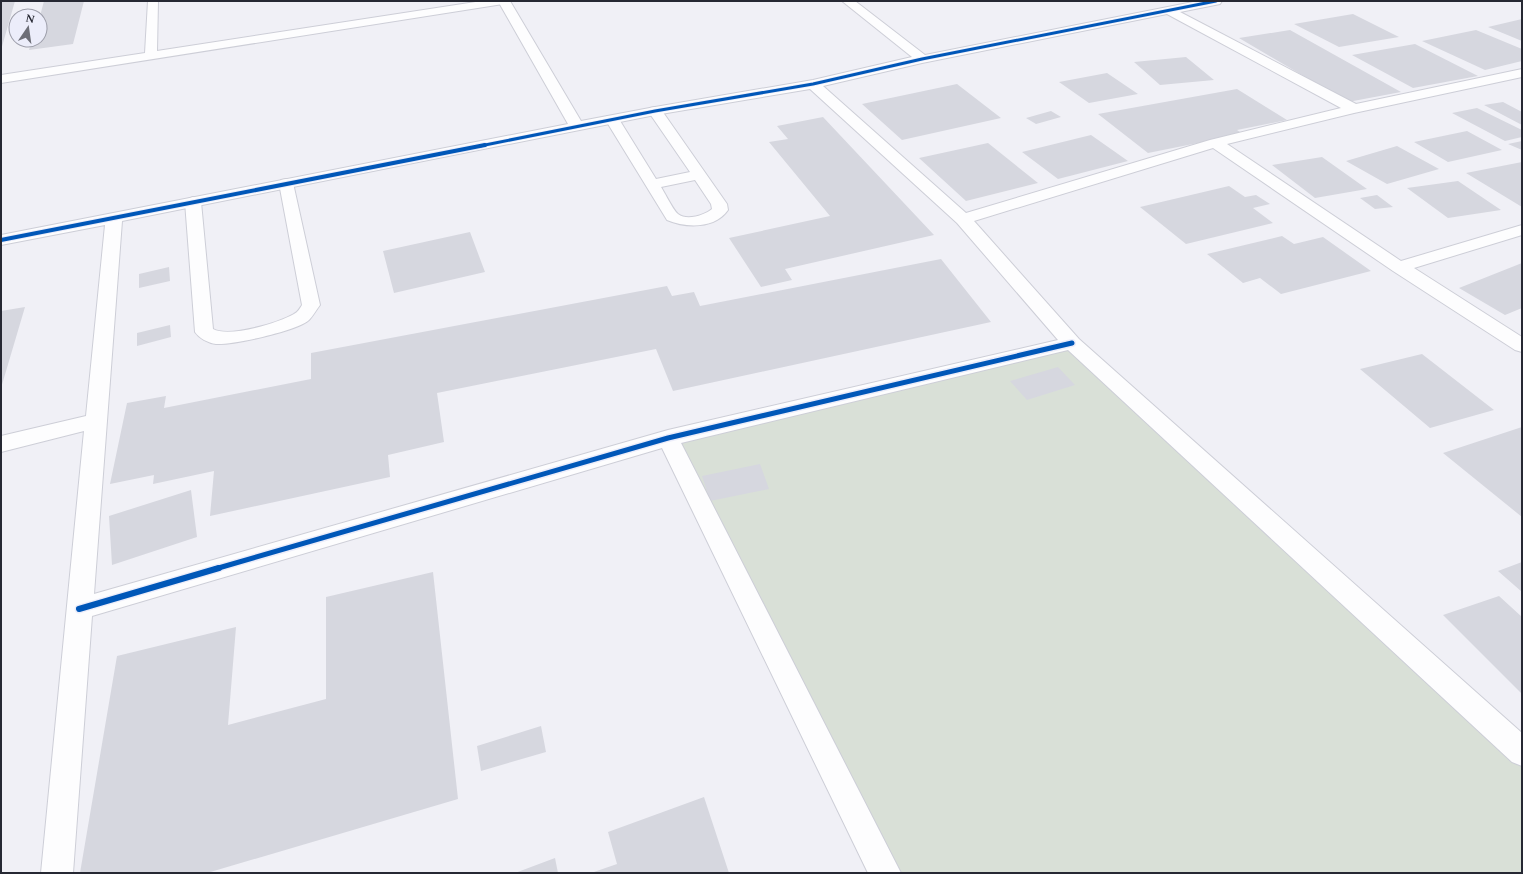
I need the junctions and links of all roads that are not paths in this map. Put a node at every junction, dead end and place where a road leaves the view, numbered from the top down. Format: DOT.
graph roads {
  1 [pos="153,1"];
  2 [pos="503,1"];
  3 [pos="848,1"];
  4 [pos="1216,1"];
  5 [pos="1168,10"];
  6 [pos="151,56"];
  7 [pos="922,58"];
  8 [pos="1522,73"];
  9 [pos="1,79"];
  10 [pos="813,84"];
  11 [pos="1354,109"];
  12 [pos="655,111"];
  13 [pos="612,120"];
  14 [pos="577,126"];
  15 [pos="1215,143"];
  16 [pos="699,174"];
  17 [pos="286,184"];
  18 [pos="652,184"];
  19 [pos="193,202"];
  20 [pos="114,218"];
  21 [pos="963,219"];
  22 [pos="1522,230"];
  23 [pos="1,240"];
  24 [pos="1399,267"];
  25 [pos="1072,343"];
  26 [pos="1522,346"];
  27 [pos="96,421"];
  28 [pos="668,438"];
  29 [pos="1,444"];
  30 [pos="79,609"];
  31 [pos="1522,752"];
  32 [pos="57,873"];
  33 [pos="885,873"];
  1 -- 6 [label="lane"];
  2 -- 6 [label="lane"];
  2 -- 14 [label="street"];
  3 -- 7 [label="street"];
  4 -- 5 [label="street"];
  5 -- 7 [label="street"];
  5 -- 11 [label="street"];
  6 -- 9 [label="lane"];
  7 -- 10 [label="street"];
  8 -- 11 [label="street"];
  10 -- 12 [label="street"];
  10 -- 21 [label="street"];
  11 -- 15 [label="street"];
  12 -- 13 [label="street"];
  12 -- 16 [label="lane"];
  13 -- 14 [label="street"];
  13 -- 18 [label="lane"];
  14 -- 17 [label="street"];
  15 -- 21 [label="street"];
  15 -- 24 [label="street"];
  16 -- 18 [label="lane"];
  16 -- 18 [label="lane"];
  17 -- 19 [label="street"];
  17 -- 19 [label="lane"];
  19 -- 20 [label="street"];
  20 -- 23 [label="street"];
  20 -- 27 [label="street"];
  21 -- 25 [label="street"];
  22 -- 24 [label="street"];
  24 -- 26 [label="street"];
  25 -- 28 [label="street"];
  25 -- 31 [label="street"];
  27 -- 29 [label="street"];
  27 -- 30 [label="street"];
  28 -- 30 [label="street"];
  28 -- 33 [label="street"];
  30 -- 32 [label="street"];
}
